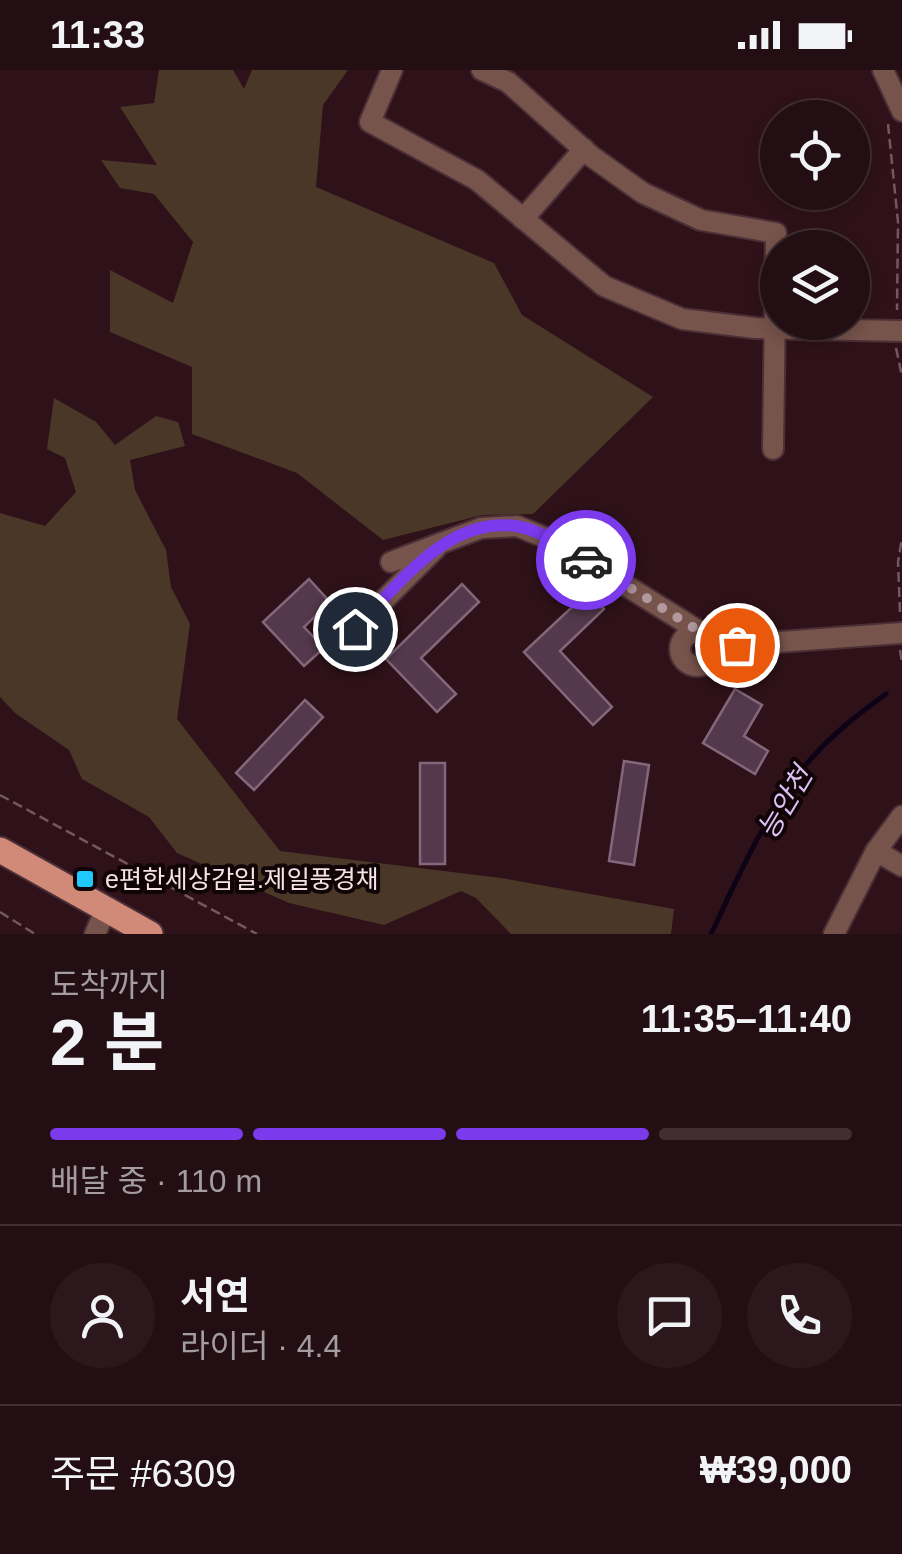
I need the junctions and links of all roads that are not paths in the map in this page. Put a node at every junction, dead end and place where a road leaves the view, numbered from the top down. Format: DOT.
graph roads {
  1 [pos="392,70"];
  2 [pos="482,70"];
  3 [pos="883,70"];
  4 [pos="894,114"];
  5 [pos="584,150"];
  6 [pos="522,219"];
  7 [pos="760,230"];
  8 [pos="760,327"];
  9 [pos="870,331"];
  10 [pos="900,331"];
  11 [pos="774,340"];
  12 [pos="773,448"];
  13 [pos="441,544"];
  14 [pos="391,562"];
  15 [pos="355,629"];
  16 [pos="901,633"];
  17 [pos="902,816"];
  18 [pos="0,850"];
  19 [pos="876,851"];
  20 [pos="902,866"];
  21 [pos="100,923"];
  22 [pos="150,934"];
  23 [pos="834,934"];
  1 -- 6 [label="street"];
  2 -- 5 [label="street"];
  3 -- 4 [label="street"];
  5 -- 6 [label="street"];
  5 -- 7 [label="street"];
  6 -- 8 [label="street"];
  9 -- 10 [label="street"];
  11 -- 12 [label="street"];
  13 -- 14 [label="street"];
  13 -- 15 [label="street"];
  13 -- 16 [label="street"];
  17 -- 19 [label="street"];
  18 -- 21 [label="main road"];
  19 -- 20 [label="street"];
  19 -- 23 [label="street"];
  21 -- 22 [label="main road"];
}
